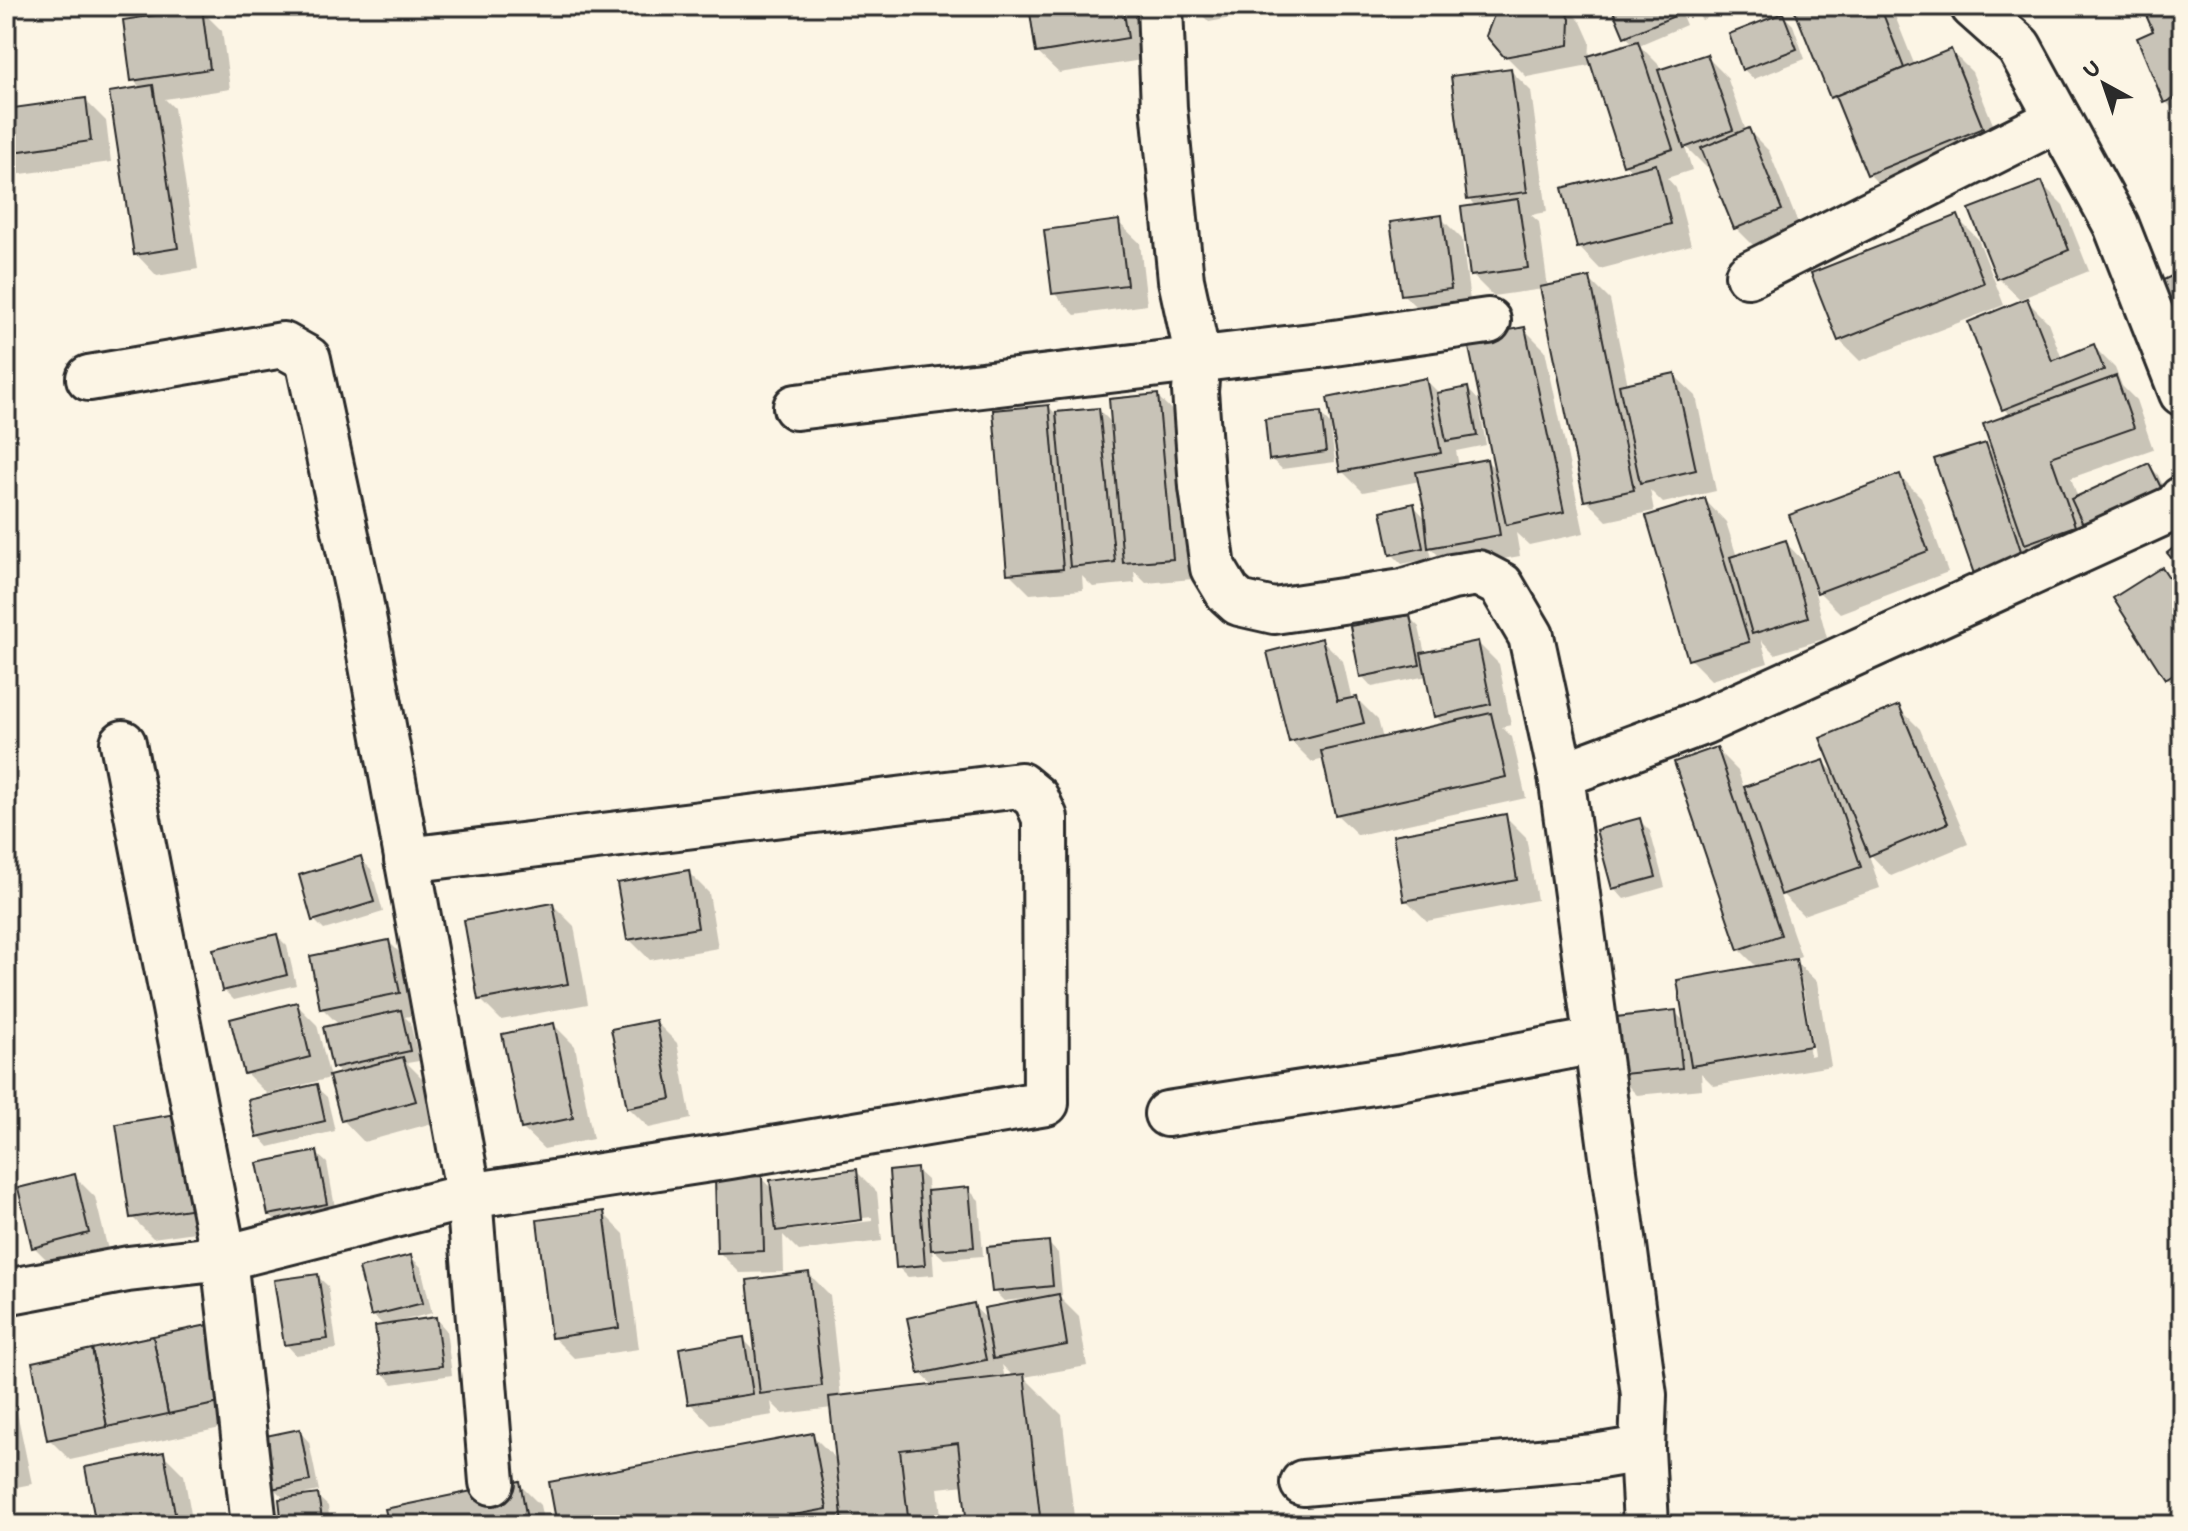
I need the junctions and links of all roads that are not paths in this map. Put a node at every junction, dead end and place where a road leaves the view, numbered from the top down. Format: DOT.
graph roads {
  1 [pos="1160,6"];
  2 [pos="1973,6"];
  3 [pos="2058,119"];
  4 [pos="1748,275"];
  5 [pos="1488,321"];
  6 [pos="1198,358"];
  7 [pos="89,378"];
  8 [pos="2182,393"];
  9 [pos="796,407"];
  10 [pos="2182,499"];
  11 [pos="123,743"];
  12 [pos="1561,775"];
  13 [pos="407,860"];
  14 [pos="1596,1041"];
  15 [pos="1167,1114"];
  16 [pos="469,1196"];
  17 [pos="224,1258"];
  18 [pos="6,1292"];
  19 [pos="1642,1449"];
  20 [pos="492,1482"];
  21 [pos="1303,1483"];
  22 [pos="254,1525"];
  23 [pos="1646,1525"];
  1 -- 6 [label="street"];
  2 -- 3 [label="street"];
  3 -- 4 [label="street"];
  3 -- 8 [label="street"];
  5 -- 6 [label="street"];
  6 -- 9 [label="street"];
  6 -- 12 [label="street"];
  7 -- 13 [label="street"];
  10 -- 12 [label="street"];
  11 -- 17 [label="street"];
  12 -- 14 [label="street"];
  13 -- 16 [label="street"];
  13 -- 16 [label="street"];
  14 -- 15 [label="street"];
  14 -- 19 [label="street"];
  16 -- 17 [label="street"];
  16 -- 20 [label="street"];
  17 -- 18 [label="street"];
  17 -- 22 [label="street"];
  19 -- 21 [label="street"];
  19 -- 23 [label="street"];
}
